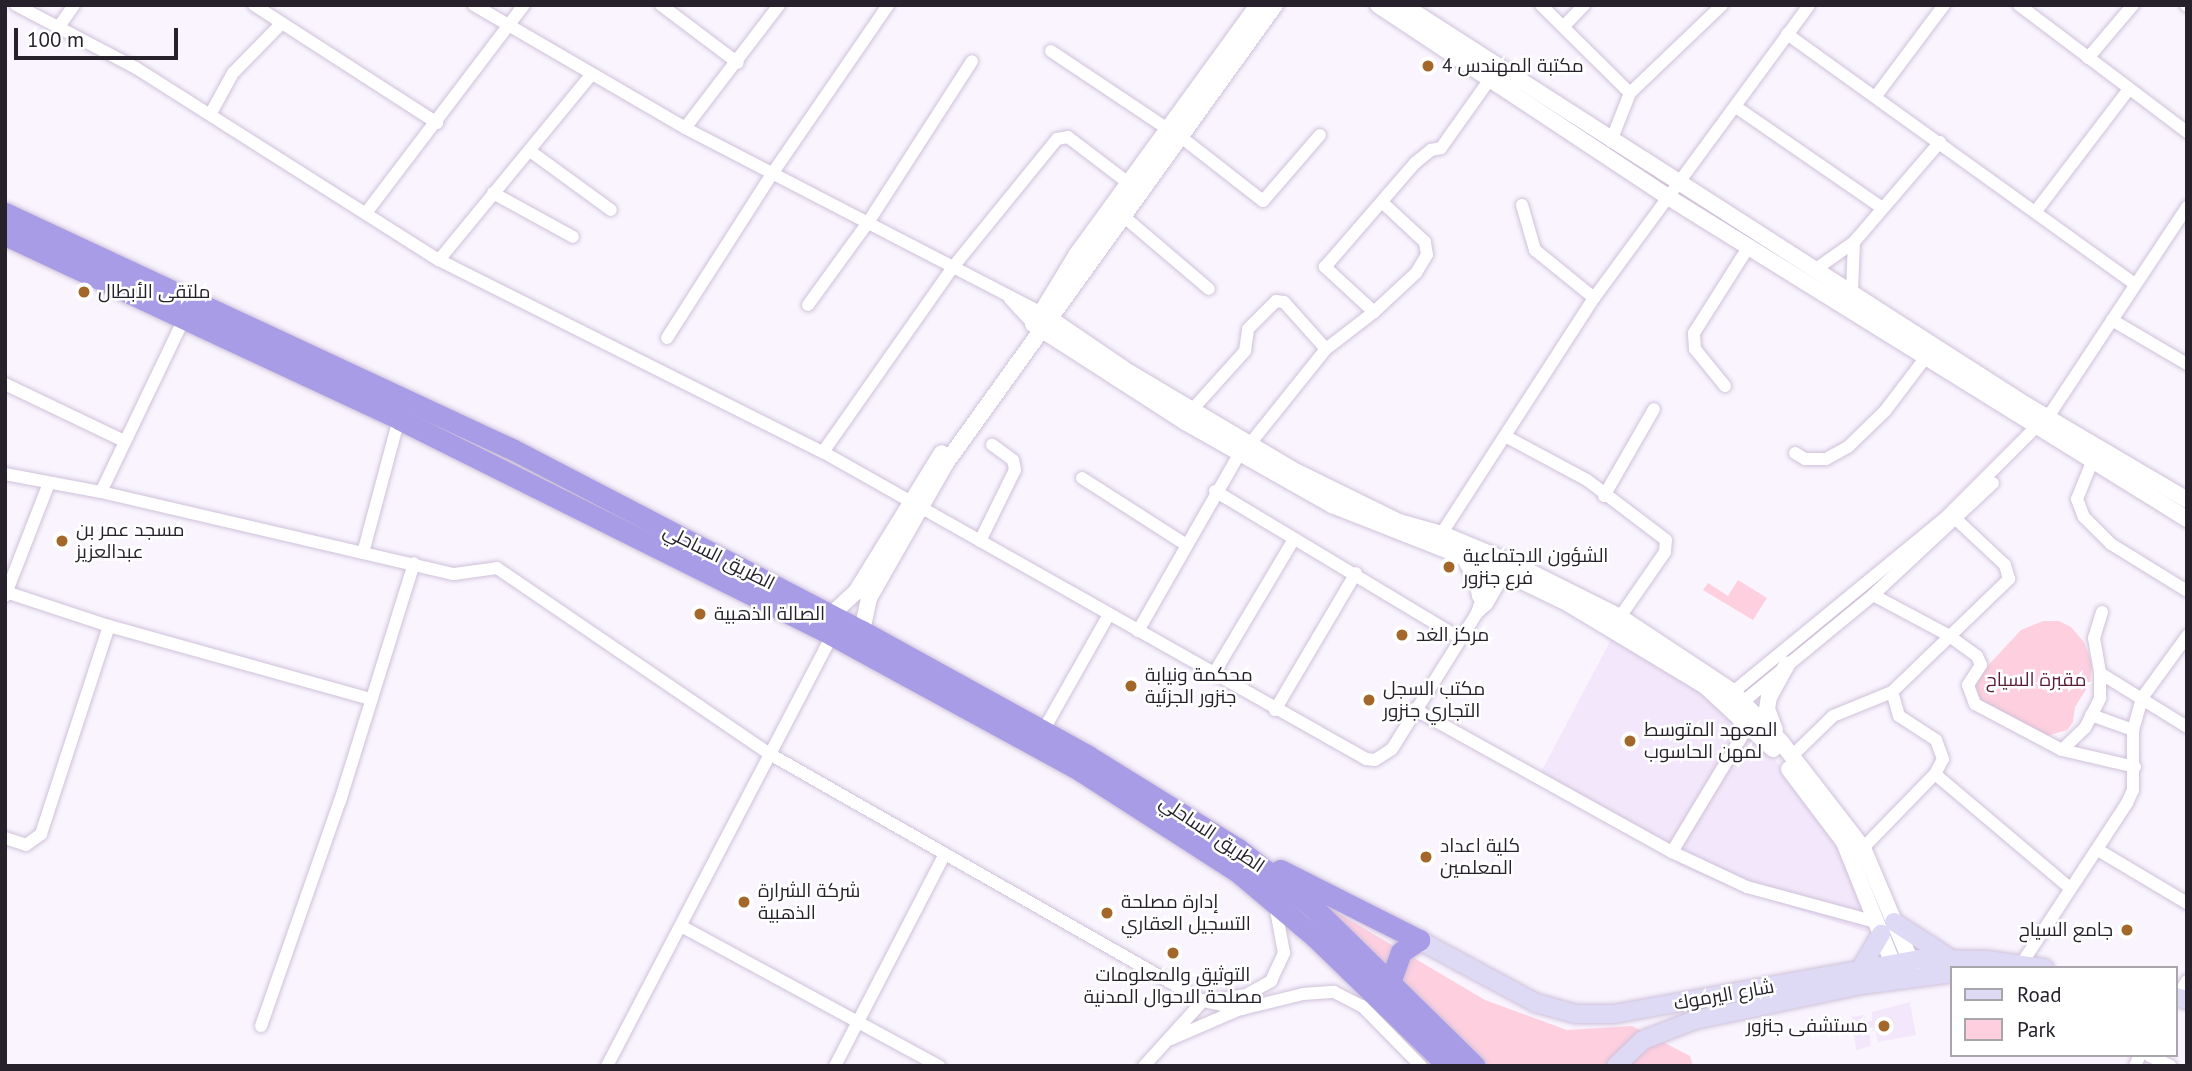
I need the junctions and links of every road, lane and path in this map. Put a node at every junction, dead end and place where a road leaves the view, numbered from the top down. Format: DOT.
graph roads {
  1 [pos="16,5"];
  2 [pos="74,5"];
  3 [pos="254,5"];
  4 [pos="474,5"];
  5 [pos="524,5"];
  6 [pos="661,5"];
  7 [pos="779,5"];
  8 [pos="888,5"];
  9 [pos="1258,5"];
  10 [pos="1275,5"];
  11 [pos="1378,5"];
  12 [pos="1541,5"];
  13 [pos="1584,5"];
  14 [pos="1722,5"];
  15 [pos="1809,5"];
  16 [pos="1944,5"];
  17 [pos="2019,5"];
  18 [pos="2133,5"];
  19 [pos="1406,6"];
  20 [pos="282,23"];
  21 [pos="507,26"];
  22 [pos="1564,26"];
  23 [pos="58,28"];
  24 [pos="1787,34"];
  25 [pos="1051,51"];
  26 [pos="2088,58"];
  27 [pos="972,61"];
  28 [pos="738,63"];
  29 [pos="591,75"];
  30 [pos="1490,79"];
  31 [pos="2129,89"];
  32 [pos="1630,93"];
  33 [pos="1875,96"];
  34 [pos="1736,107"];
  35 [pos="211,113"];
  36 [pos="436,123"];
  37 [pos="685,128"];
  38 [pos="2187,132"];
  39 [pos="1175,134"];
  40 [pos="1320,135"];
  41 [pos="1611,141"];
  42 [pos="1940,142"];
  43 [pos="530,150"];
  44 [pos="772,174"];
  45 [pos="1680,183"];
  46 [pos="1130,185"];
  47 [pos="493,193"];
  48 [pos="1668,197"];
  49 [pos="1384,204"];
  50 [pos="1522,205"];
  51 [pos="1881,207"];
  52 [pos="2187,207"];
  53 [pos="611,210"];
  54 [pos="2036,211"];
  55 [pos="5,213"];
  56 [pos="366,213"];
  57 [pos="1122,215"];
  58 [pos="869,221"];
  59 [pos="5,235"];
  60 [pos="573,237"];
  61 [pos="1854,242"];
  62 [pos="1749,246"];
  63 [pos="439,260"];
  64 [pos="953,267"];
  65 [pos="1816,269"];
  66 [pos="2135,284"];
  67 [pos="1209,289"];
  68 [pos="1852,291"];
  69 [pos="1594,298"];
  70 [pos="808,306"];
  71 [pos="1374,312"];
  72 [pos="185,317"];
  73 [pos="2112,320"];
  74 [pos="1042,321"];
  75 [pos="667,338"];
  76 [pos="1326,349"];
  77 [pos="1926,357"];
  78 [pos="2187,364"];
  79 [pos="5,384"];
  80 [pos="1725,386"];
  81 [pos="1654,408"];
  82 [pos="1191,411"];
  83 [pos="399,419"];
  84 [pos="2044,422"];
  85 [pos="1504,436"];
  86 [pos="124,441"];
  87 [pos="992,445"];
  88 [pos="1245,450"];
  89 [pos="823,452"];
  90 [pos="1795,453"];
  91 [pos="2092,462"];
  92 [pos="5,474"];
  93 [pos="1082,478"];
  94 [pos="48,483"];
  95 [pos="1215,491"];
  96 [pos="101,492"];
  97 [pos="2184,494"];
  98 [pos="1604,496"];
  99 [pos="914,505"];
  100 [pos="2187,519"];
  101 [pos="1957,520"];
  102 [pos="1442,534"];
  103 [pos="1294,539"];
  104 [pos="979,541"];
  105 [pos="1185,544"];
  106 [pos="1432,547"];
  107 [pos="363,553"];
  108 [pos="1463,556"];
  109 [pos="414,563"];
  110 [pos="1501,565"];
  111 [pos="1356,573"];
  112 [pos="2187,591"];
  113 [pos="6,594"];
  114 [pos="862,595"];
  115 [pos="1873,595"];
  116 [pos="1478,605"];
  117 [pos="2102,612"];
  118 [pos="1108,617"];
  119 [pos="1620,617"];
  120 [pos="832,625"];
  121 [pos="109,626"];
  122 [pos="862,631"];
  123 [pos="1138,631"];
  124 [pos="1948,635"];
  125 [pos="2187,636"];
  126 [pos="1461,639"];
  127 [pos="1787,665"];
  128 [pos="2100,673"];
  129 [pos="1213,676"];
  130 [pos="1892,692"];
  131 [pos="2142,698"];
  132 [pos="370,699"];
  133 [pos="1733,701"];
  134 [pos="1414,709"];
  135 [pos="1275,710"];
  136 [pos="2091,715"];
  137 [pos="1752,718"];
  138 [pos="2187,727"];
  139 [pos="2133,730"];
  140 [pos="1043,731"];
  141 [pos="1781,742"];
  142 [pos="2062,750"];
  143 [pos="768,753"];
  144 [pos="1792,756"];
  145 [pos="2135,767"];
  146 [pos="1935,774"];
  147 [pos="5,838"];
  148 [pos="1863,848"];
  149 [pos="1238,849"];
  150 [pos="2098,850"];
  151 [pos="1672,852"];
  152 [pos="944,856"];
  153 [pos="2070,888"];
  154 [pos="1274,902"];
  155 [pos="2187,903"];
  156 [pos="681,926"];
  157 [pos="1884,926"];
  158 [pos="1419,940"];
  159 [pos="2022,963"];
  160 [pos="1951,966"];
  161 [pos="1952,966"];
  162 [pos="2035,966"];
  163 [pos="1860,970"];
  164 [pos="1905,970"];
  165 [pos="1387,991"];
  166 [pos="1203,1001"];
  167 [pos="1241,1009"];
  168 [pos="860,1021"];
  169 [pos="261,1026"];
  170 [pos="1165,1042"];
  171 [pos="2152,1057"];
  172 [pos="607,1066"];
  173 [pos="835,1066"];
  174 [pos="939,1066"];
  175 [pos="1143,1066"];
  176 [pos="1421,1066"];
  177 [pos="1448,1066"];
  178 [pos="1475,1066"];
  179 [pos="1616,1066"];
  180 [pos="2171,1066"];
  1 -- 23 [label="street"];
  2 -- 23 [label="street"];
  3 -- 20 [label="street"];
  4 -- 21 [label="street"];
  5 -- 21 [label="street"];
  6 -- 28 [label="street"];
  7 -- 28 [label="street"];
  8 -- 44 [label="street"];
  9 -- 39 [label="street"];
  10 -- 39 [label="street"];
  11 -- 30 [label="street"];
  12 -- 22 [label="street"];
  13 -- 22 [label="street"];
  14 -- 32 [label="street"];
  15 -- 24 [label="street"];
  16 -- 33 [label="street"];
  17 -- 26 [label="street"];
  18 -- 26 [label="street"];
  19 -- 41 [label="street"];
  20 -- 35 [label="street"];
  20 -- 36 [label="street"];
  21 -- 29 [label="street"];
  21 -- 36 [label="street"];
  22 -- 32 [label="street"];
  23 -- 35 [label="street"];
  24 -- 33 [label="street"];
  24 -- 34 [label="street"];
  25 -- 39 [label="street"];
  26 -- 31 [label="street"];
  27 -- 58 [label="street"];
  28 -- 37 [label="street"];
  29 -- 37 [label="street"];
  29 -- 43 [label="street"];
  30 -- 48 [label="street"];
  30 -- 49 [label="street"];
  31 -- 38 [label="street"];
  31 -- 54 [label="street"];
  32 -- 41 [label="street"];
  33 -- 42 [label="street"];
  34 -- 45 [label="street"];
  34 -- 51 [label="street"];
  35 -- 56 [label="street"];
  36 -- 56 [label="street"];
  37 -- 44 [label="street"];
  39 -- 40 [label="street"];
  39 -- 46 [label="street"];
  39 -- 57 [label="street"];
  41 -- 45 [label="street"];
  42 -- 51 [label="street"];
  42 -- 54 [label="street"];
  43 -- 47 [label="street"];
  43 -- 53 [label="street"];
  44 -- 58 [label="street"];
  44 -- 75 [label="street"];
  45 -- 48 [label="street"];
  45 -- 65 [label="street"];
  46 -- 64 [label="street"];
  46 -- 74 [label="street"];
  47 -- 60 [label="street"];
  47 -- 63 [label="street"];
  48 -- 62 [label="street"];
  48 -- 69 [label="street"];
  49 -- 71 [label="street"];
  49 -- 71 [label="street"];
  50 -- 69 [label="street"];
  51 -- 61 [label="street"];
  52 -- 66 [label="street"];
  54 -- 66 [label="street"];
  55 -- 120 [label="highway, الطريق الساحلي"];
  56 -- 63 [label="street"];
  57 -- 67 [label="street"];
  57 -- 74 [label="street"];
  58 -- 64 [label="street"];
  58 -- 70 [label="street"];
  59 -- 72 [label="highway, الطريق الساحلي"];
  61 -- 65 [label="street"];
  61 -- 68 [label="street"];
  62 -- 77 [label="street"];
  62 -- 80 [label="street"];
  63 -- 89 [label="street"];
  64 -- 74 [label="street"];
  64 -- 89 [label="street"];
  65 -- 68 [label="street"];
  66 -- 73 [label="street"];
  68 -- 84 [label="street"];
  69 -- 85 [label="street"];
  71 -- 76 [label="street"];
  72 -- 83 [label="highway, الطريق الساحلي"];
  72 -- 86 [label="street"];
  73 -- 78 [label="street"];
  73 -- 84 [label="street"];
  74 -- 82 [label="street"];
  74 -- 88 [label="street"];
  74 -- 99 [label="street"];
  76 -- 82 [label="street"];
  76 -- 88 [label="street"];
  77 -- 84 [label="street"];
  77 -- 90 [label="street"];
  79 -- 86 [label="street"];
  81 -- 98 [label="street"];
  82 -- 88 [label="street"];
  83 -- 107 [label="street"];
  83 -- 120 [label="highway, الطريق الساحلي"];
  84 -- 91 [label="street"];
  84 -- 97 [label="street"];
  84 -- 101 [label="street"];
  84 -- 133 [label="street"];
  85 -- 98 [label="street"];
  85 -- 102 [label="street"];
  86 -- 96 [label="street"];
  87 -- 104 [label="street"];
  88 -- 95 [label="street"];
  88 -- 102 [label="street"];
  88 -- 106 [label="street"];
  89 -- 99 [label="street"];
  91 -- 100 [label="street"];
  91 -- 112 [label="street"];
  92 -- 94 [label="street"];
  93 -- 105 [label="street"];
  94 -- 96 [label="street"];
  94 -- 113 [label="street"];
  95 -- 103 [label="street"];
  95 -- 105 [label="street"];
  96 -- 107 [label="street"];
  98 -- 119 [label="street"];
  99 -- 104 [label="street"];
  99 -- 114 [label="street"];
  101 -- 115 [label="street"];
  101 -- 124 [label="street"];
  102 -- 106 [label="street"];
  102 -- 110 [label="street"];
  103 -- 111 [label="street"];
  103 -- 129 [label="street"];
  104 -- 118 [label="street"];
  105 -- 123 [label="street"];
  106 -- 108 [label="street"];
  107 -- 109 [label="street"];
  108 -- 110 [label="street"];
  108 -- 116 [label="street"];
  109 -- 132 [label="street"];
  109 -- 143 [label="street"];
  110 -- 116 [label="street"];
  110 -- 119 [label="street"];
  110 -- 133 [label="street"];
  111 -- 126 [label="street"];
  111 -- 135 [label="street"];
  113 -- 121 [label="street"];
  114 -- 120 [label="street"];
  114 -- 122 [label="street"];
  115 -- 124 [label="street"];
  115 -- 127 [label="street"];
  116 -- 126 [label="street"];
  117 -- 128 [label="street"];
  118 -- 123 [label="street"];
  118 -- 140 [label="street"];
  119 -- 133 [label="street"];
  120 -- 122 [label="highway, الطريق الساحلي"];
  120 -- 143 [label="street"];
  120 -- 154 [label="highway, الطريق الساحلي"];
  121 -- 132 [label="street"];
  121 -- 147 [label="street"];
  122 -- 140 [label="highway, الطريق الساحلي"];
  123 -- 129 [label="street"];
  124 -- 130 [label="street"];
  124 -- 142 [label="street"];
  125 -- 131 [label="street"];
  126 -- 134 [label="street"];
  127 -- 133 [label="street"];
  127 -- 141 [label="street"];
  128 -- 131 [label="street"];
  128 -- 136 [label="street"];
  129 -- 135 [label="street"];
  130 -- 144 [label="street"];
  130 -- 146 [label="street"];
  131 -- 138 [label="street"];
  131 -- 139 [label="street"];
  132 -- 169 [label="street"];
  133 -- 137 [label="street"];
  134 -- 135 [label="street"];
  134 -- 151 [label="street"];
  136 -- 139 [label="street"];
  136 -- 142 [label="street"];
  137 -- 141 [label="street"];
  137 -- 151 [label="street"];
  137 -- 157 [label="street"];
  139 -- 145 [label="street"];
  140 -- 149 [label="highway, الطريق الساحلي"];
  141 -- 144 [label="street"];
  142 -- 145 [label="street"];
  143 -- 152 [label="street"];
  143 -- 156 [label="street"];
  144 -- 148 [label="street"];
  145 -- 150 [label="street"];
  146 -- 148 [label="street"];
  146 -- 153 [label="street"];
  148 -- 157 [label="street"];
  149 -- 158 [label="highway"];
  149 -- 165 [label="highway, الطريق الساحلي"];
  150 -- 153 [label="street"];
  150 -- 155 [label="street"];
  151 -- 157 [label="street"];
  152 -- 166 [label="street"];
  152 -- 168 [label="street"];
  153 -- 159 [label="street"];
  154 -- 165 [label="highway, الطريق الساحلي"];
  154 -- 166 [label="street"];
  156 -- 168 [label="street"];
  156 -- 172 [label="street"];
  157 -- 161 [label="main road"];
  157 -- 163 [label="main road"];
  157 -- 164 [label="street"];
  158 -- 163 [label="main road, شارع اليرموك"];
  158 -- 165 [label="highway"];
  159 -- 161 [label="main road, شارع اليرموك"];
  159 -- 162 [label="main road, شارع اليرموك"];
  160 -- 164 [label="main road, شارع اليرموك"];
  163 -- 164 [label="main road, شارع اليرموك"];
  164 -- 179 [label="main road, شارع اليرموك"];
  165 -- 177 [label="highway, الطريق الساحلي"];
  165 -- 178 [label="highway, الطريق الساحلي"];
  166 -- 167 [label="street"];
  166 -- 170 [label="street"];
  167 -- 170 [label="street"];
  167 -- 176 [label="street"];
  168 -- 173 [label="street"];
  168 -- 174 [label="street"];
  170 -- 175 [label="street"];
  171 -- 180 [label="street"];
}
